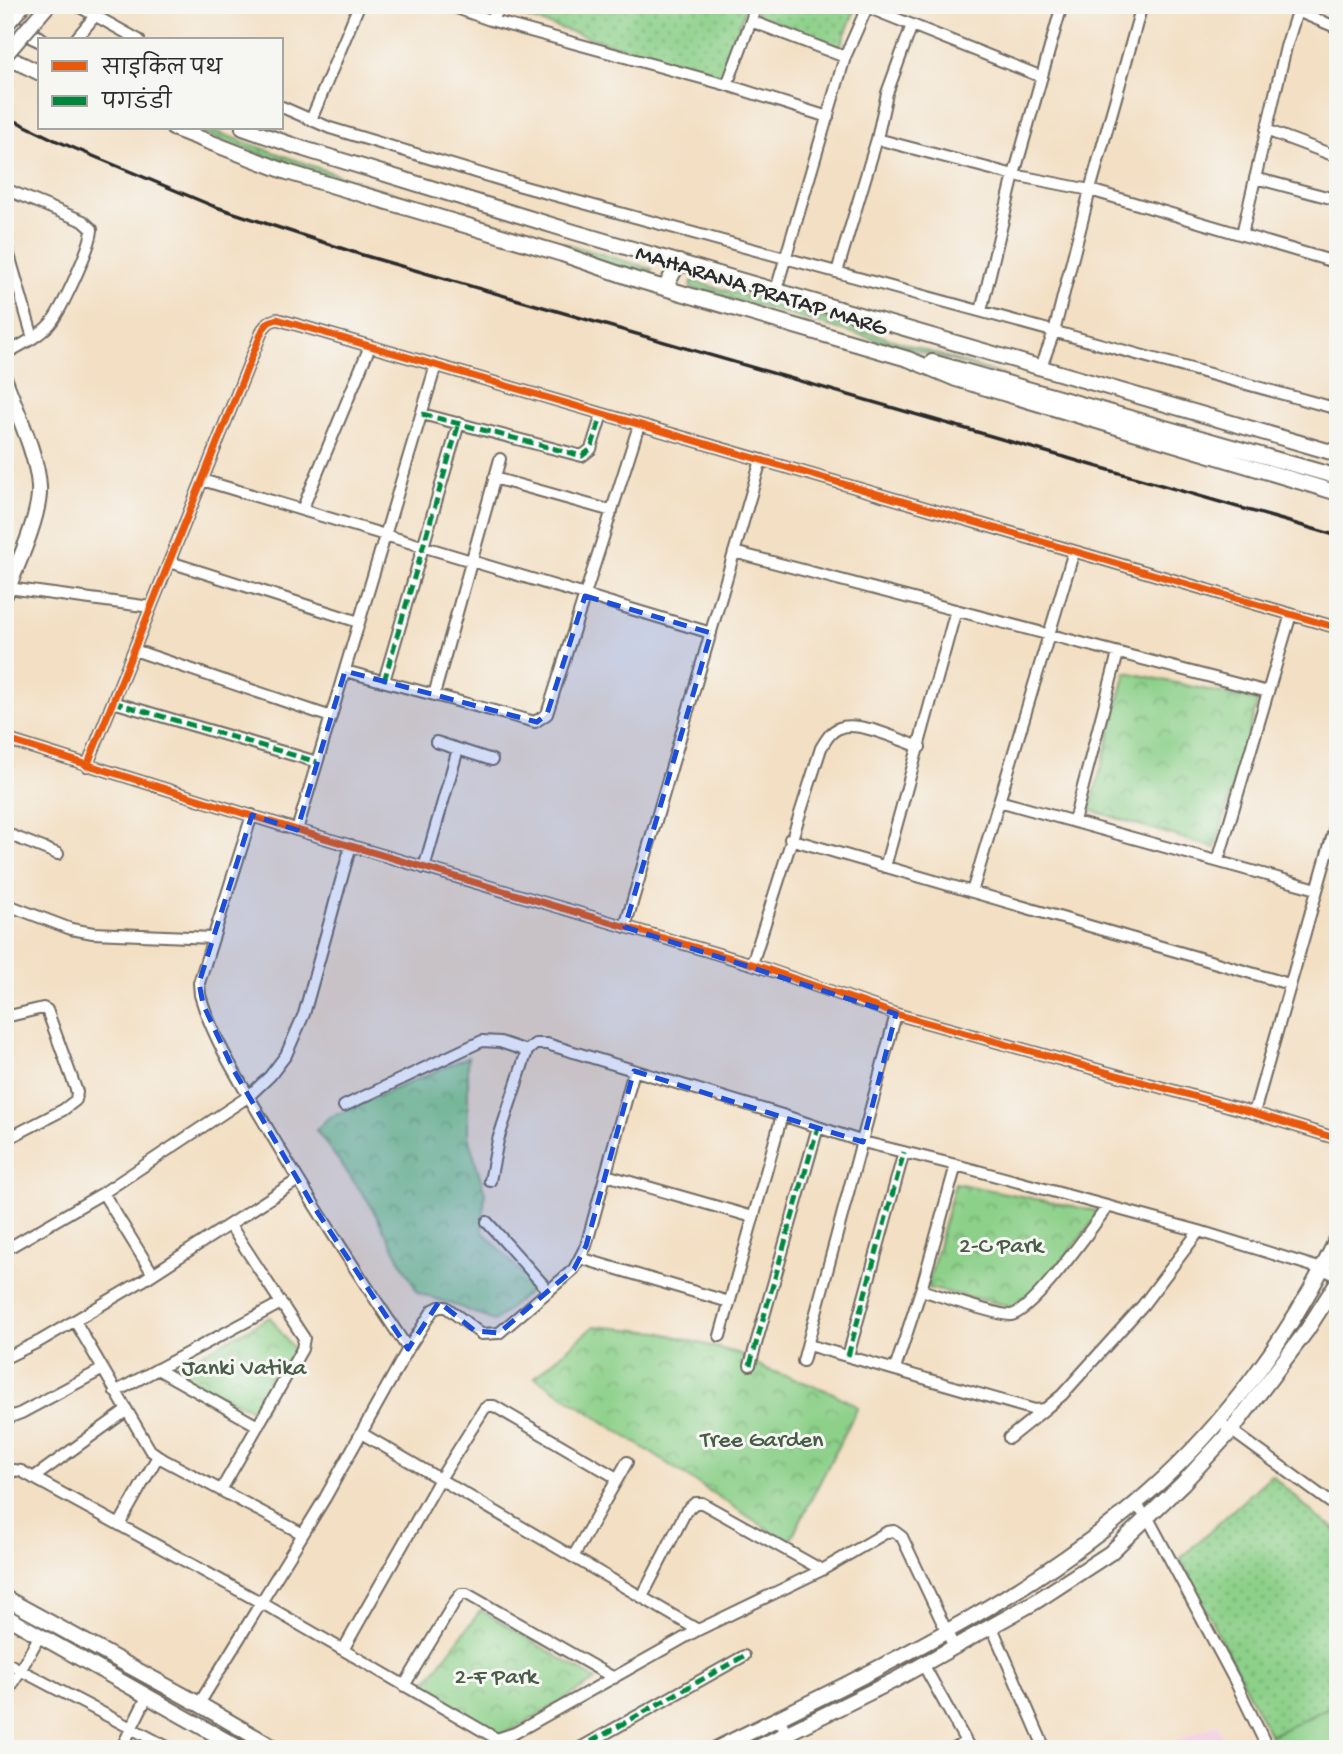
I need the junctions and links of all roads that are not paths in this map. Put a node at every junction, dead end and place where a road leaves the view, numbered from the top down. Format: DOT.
graph roads {
  1 [pos="23,5"];
  2 [pos="48,5"];
  3 [pos="76,5"];
  4 [pos="104,5"];
  5 [pos="359,5"];
  6 [pos="448,5"];
  7 [pos="504,5"];
  8 [pos="756,5"];
  9 [pos="1062,5"];
  10 [pos="867,6"];
  11 [pos="1140,6"];
  12 [pos="1298,8"];
  13 [pos="94,17"];
  14 [pos="490,20"];
  15 [pos="751,21"];
  16 [pos="5,24"];
  17 [pos="912,25"];
  18 [pos="1338,28"];
  19 [pos="77,38"];
  20 [pos="135,38"];
  21 [pos="38,39"];
  22 [pos="5,55"];
  23 [pos="845,57"];
  24 [pos="38,72"];
  25 [pos="1042,77"];
  26 [pos="727,85"];
  27 [pos="284,108"];
  28 [pos="828,117"];
  29 [pos="311,120"];
  30 [pos="178,130"];
  31 [pos="249,130"];
  32 [pos="1266,130"];
  33 [pos="877,139"];
  34 [pos="1338,156"];
  35 [pos="1014,175"];
  36 [pos="1255,178"];
  37 [pos="5,189"];
  38 [pos="1090,190"];
  39 [pos="1338,200"];
  40 [pos="1242,234"];
  41 [pos="5,241"];
  42 [pos="785,258"];
  43 [pos="679,262"];
  44 [pos="1338,263"];
  45 [pos="837,272"];
  46 [pos="665,288"];
  47 [pos="776,290"];
  48 [pos="981,312"];
  49 [pos="1054,332"];
  50 [pos="33,338"];
  51 [pos="370,346"];
  52 [pos="867,348"];
  53 [pos="5,354"];
  54 [pos="436,365"];
  55 [pos="1041,367"];
  56 [pos="5,380"];
  57 [pos="1338,409"];
  58 [pos="422,414"];
  59 [pos="602,414"];
  60 [pos="459,423"];
  61 [pos="639,425"];
  62 [pos="1338,454"];
  63 [pos="500,458"];
  64 [pos="761,460"];
  65 [pos="1338,477"];
  66 [pos="494,478"];
  67 [pos="202,480"];
  68 [pos="1338,492"];
  69 [pos="302,510"];
  70 [pos="612,511"];
  71 [pos="385,535"];
  72 [pos="422,547"];
  73 [pos="1074,551"];
  74 [pos="734,552"];
  75 [pos="471,561"];
  76 [pos="170,562"];
  77 [pos="7,586"];
  78 [pos="585,596"];
  79 [pos="151,607"];
  80 [pos="956,610"];
  81 [pos="1291,614"];
  82 [pos="359,622"];
  83 [pos="1338,628"];
  84 [pos="711,633"];
  85 [pos="1049,635"];
  86 [pos="134,650"];
  87 [pos="1118,653"];
  88 [pos="345,671"];
  89 [pos="384,681"];
  90 [pos="1268,692"];
  91 [pos="434,695"];
  92 [pos="113,702"];
  93 [pos="331,717"];
  94 [pos="5,739"];
  95 [pos="436,742"];
  96 [pos="920,747"];
  97 [pos="458,749"];
  98 [pos="492,760"];
  99 [pos="317,762"];
  100 [pos="87,766"];
  101 [pos="999,800"];
  102 [pos="252,815"];
  103 [pos="1338,816"];
  104 [pos="1074,821"];
  105 [pos="297,830"];
  106 [pos="5,833"];
  107 [pos="790,839"];
  108 [pos="351,845"];
  109 [pos="58,854"];
  110 [pos="1218,861"];
  111 [pos="885,867"];
  112 [pos="424,868"];
  113 [pos="1317,889"];
  114 [pos="972,892"];
  115 [pos="5,904"];
  116 [pos="625,927"];
  117 [pos="213,938"];
  118 [pos="752,964"];
  119 [pos="1289,984"];
  120 [pos="896,1014"];
  121 [pos="5,1017"];
  122 [pos="527,1051"];
  123 [pos="634,1071"];
  124 [pos="249,1096"];
  125 [pos="344,1105"];
  126 [pos="1254,1113"];
  127 [pos="782,1115"];
  128 [pos="818,1127"];
  129 [pos="1338,1139"];
  130 [pos="5,1140"];
  131 [pos="863,1142"];
  132 [pos="904,1152"];
  133 [pos="956,1165"];
  134 [pos="606,1175"];
  135 [pos="298,1180"];
  136 [pos="490,1181"];
  137 [pos="103,1193"];
  138 [pos="1108,1206"];
  139 [pos="753,1217"];
  140 [pos="487,1222"];
  141 [pos="230,1225"];
  142 [pos="1199,1231"];
  143 [pos="1338,1237"];
  144 [pos="5,1250"];
  145 [pos="580,1258"];
  146 [pos="1322,1269"];
  147 [pos="153,1275"];
  148 [pos="1338,1279"];
  149 [pos="548,1290"];
  150 [pos="921,1290"];
  151 [pos="729,1302"];
  152 [pos="281,1303"];
  153 [pos="75,1321"];
  154 [pos="720,1336"];
  155 [pos="808,1345"];
  156 [pos="408,1349"];
  157 [pos="848,1356"];
  158 [pos="5,1358"];
  159 [pos="803,1361"];
  160 [pos="750,1365"];
  161 [pos="103,1369"];
  162 [pos="157,1369"];
  163 [pos="895,1369"];
  164 [pos="116,1392"];
  165 [pos="1045,1409"];
  166 [pos="126,1411"];
  167 [pos="5,1419"];
  168 [pos="1217,1420"];
  169 [pos="258,1426"];
  170 [pos="1231,1431"];
  171 [pos="361,1433"];
  172 [pos="1009,1438"];
  173 [pos="158,1456"];
  174 [pos="626,1462"];
  175 [pos="33,1478"];
  176 [pos="617,1478"];
  177 [pos="440,1479"];
  178 [pos="5,1480"];
  179 [pos="221,1490"];
  180 [pos="1135,1504"];
  181 [pos="1338,1508"];
  182 [pos="1147,1518"];
  183 [pos="119,1525"];
  184 [pos="303,1534"];
  185 [pos="573,1557"];
  186 [pos="822,1570"];
  187 [pos="642,1597"];
  188 [pos="5,1598"];
  189 [pos="262,1602"];
  190 [pos="5,1616"];
  191 [pos="991,1625"];
  192 [pos="698,1630"];
  193 [pos="945,1632"];
  194 [pos="40,1635"];
  195 [pos="954,1647"];
  196 [pos="343,1650"];
  197 [pos="744,1656"];
  198 [pos="5,1662"];
  199 [pos="923,1664"];
  200 [pos="22,1670"];
  201 [pos="614,1678"];
  202 [pos="404,1686"];
  203 [pos="148,1695"];
  204 [pos="5,1698"];
  205 [pos="199,1703"];
  206 [pos="778,1717"];
  207 [pos="133,1728"];
  208 [pos="788,1732"];
  209 [pos="968,1745"];
  210 [pos="121,1749"];
  211 [pos="171,1749"];
  212 [pos="241,1749"];
  213 [pos="276,1749"];
  214 [pos="578,1749"];
  215 [pos="716,1749"];
  216 [pos="755,1749"];
  217 [pos="796,1749"];
  218 [pos="953,1749"];
  219 [pos="1045,1749"];
  220 [pos="1268,1749"];
  1 -- 16 [label="street, bridge"];
  2 -- 22 [label="street, bridge"];
  3 -- 13 [label="street"];
  4 -- 13 [label="street"];
  5 -- 29 [label="street"];
  6 -- 14 [label="street"];
  7 -- 14 [label="street"];
  8 -- 15 [label="street"];
  9 -- 25 [label="street"];
  10 -- 17 [label="street"];
  10 -- 23 [label="street"];
  11 -- 38 [label="street"];
  12 -- 18 [label="street"];
  12 -- 32 [label="street"];
  13 -- 19 [label="street"];
  13 -- 20 [label="street"];
  14 -- 26 [label="street"];
  15 -- 23 [label="street"];
  15 -- 26 [label="street"];
  16 -- 21 [label="street"];
  17 -- 25 [label="street"];
  17 -- 33 [label="street"];
  22 -- 24 [label="street"];
  23 -- 28 [label="street"];
  25 -- 35 [label="street"];
  26 -- 28 [label="street"];
  27 -- 29 [label="street"];
  28 -- 42 [label="street"];
  29 -- 42 [label="street"];
  30 -- 46 [label="street, MAHARANA PRATAP MARG"];
  31 -- 43 [label="street, MAHARANA PRATAP MARG"];
  32 -- 34 [label="street"];
  32 -- 36 [label="street"];
  33 -- 35 [label="street"];
  33 -- 45 [label="street"];
  35 -- 38 [label="street"];
  35 -- 48 [label="street"];
  36 -- 39 [label="street"];
  36 -- 40 [label="street"];
  37 -- 50 [label="street"];
  38 -- 40 [label="street"];
  38 -- 49 [label="street"];
  40 -- 44 [label="street"];
  41 -- 50 [label="street"];
  42 -- 45 [label="street"];
  42 -- 47 [label="street"];
  43 -- 46 [label="street"];
  43 -- 47 [label="street, MAHARANA PRATAP MARG"];
  45 -- 48 [label="street"];
  46 -- 52 [label="street, MAHARANA PRATAP MARG"];
  47 -- 55 [label="street, MAHARANA PRATAP MARG"];
  48 -- 49 [label="street"];
  49 -- 55 [label="street"];
  49 -- 57 [label="street"];
  50 -- 53 [label="street"];
  51 -- 54 [label="street"];
  51 -- 67 [label="street"];
  51 -- 69 [label="street"];
  52 -- 65 [label="street"];
  52 -- 68 [label="street, MAHARANA PRATAP MARG"];
  54 -- 58 [label="street"];
  54 -- 59 [label="street"];
  55 -- 62 [label="street, MAHARANA PRATAP MARG"];
  56 -- 77 [label="street"];
  58 -- 60 [label="street"];
  58 -- 71 [label="street"];
  59 -- 60 [label="street"];
  59 -- 61 [label="street"];
  60 -- 72 [label="street"];
  61 -- 64 [label="street"];
  61 -- 70 [label="street"];
  63 -- 66 [label="street"];
  64 -- 73 [label="street"];
  64 -- 74 [label="street"];
  66 -- 70 [label="street"];
  66 -- 75 [label="street"];
  67 -- 69 [label="street"];
  67 -- 76 [label="street"];
  69 -- 71 [label="street"];
  70 -- 78 [label="street"];
  71 -- 72 [label="street"];
  71 -- 82 [label="street"];
  72 -- 75 [label="street"];
  72 -- 89 [label="street"];
  73 -- 81 [label="street"];
  73 -- 85 [label="street"];
  74 -- 80 [label="street"];
  74 -- 84 [label="street"];
  75 -- 78 [label="street"];
  75 -- 91 [label="street"];
  76 -- 79 [label="street"];
  76 -- 82 [label="street"];
  77 -- 79 [label="street"];
  78 -- 84 [label="street"];
  78 -- 91 [label="street"];
  79 -- 86 [label="street"];
  80 -- 85 [label="street"];
  80 -- 96 [label="street"];
  81 -- 83 [label="street"];
  81 -- 90 [label="street"];
  82 -- 88 [label="street"];
  84 -- 116 [label="street"];
  85 -- 87 [label="street"];
  85 -- 101 [label="street"];
  86 -- 92 [label="street"];
  86 -- 93 [label="street"];
  87 -- 90 [label="street"];
  87 -- 104 [label="street"];
  88 -- 89 [label="street"];
  88 -- 93 [label="street"];
  89 -- 91 [label="street"];
  90 -- 110 [label="street"];
  92 -- 99 [label="street"];
  92 -- 100 [label="street"];
  93 -- 99 [label="street"];
  94 -- 100 [label="street"];
  95 -- 97 [label="street"];
  96 -- 107 [label="street"];
  96 -- 111 [label="street"];
  97 -- 98 [label="street"];
  97 -- 112 [label="street"];
  99 -- 105 [label="street"];
  100 -- 102 [label="street"];
  101 -- 104 [label="street"];
  101 -- 114 [label="street"];
  102 -- 105 [label="street"];
  102 -- 117 [label="street"];
  103 -- 113 [label="street"];
  104 -- 110 [label="street"];
  105 -- 108 [label="street"];
  106 -- 109 [label="street"];
  107 -- 111 [label="street"];
  107 -- 118 [label="street"];
  108 -- 112 [label="street"];
  108 -- 124 [label="street"];
  110 -- 113 [label="street"];
  111 -- 114 [label="street"];
  112 -- 116 [label="street"];
  113 -- 119 [label="street"];
  114 -- 119 [label="street"];
  115 -- 117 [label="street"];
  116 -- 118 [label="street"];
  117 -- 124 [label="street"];
  118 -- 120 [label="street"];
  119 -- 126 [label="street"];
  120 -- 126 [label="street"];
  120 -- 131 [label="street"];
  121 -- 130 [label="street"];
  122 -- 123 [label="street"];
  122 -- 125 [label="street"];
  122 -- 136 [label="street"];
  123 -- 127 [label="street"];
  123 -- 134 [label="street"];
  124 -- 135 [label="street"];
  124 -- 137 [label="street"];
  126 -- 129 [label="street"];
  127 -- 128 [label="street"];
  127 -- 139 [label="street"];
  128 -- 131 [label="street"];
  128 -- 160 [label="street"];
  131 -- 132 [label="street"];
  131 -- 155 [label="street"];
  132 -- 133 [label="street"];
  132 -- 157 [label="street"];
  133 -- 138 [label="street"];
  133 -- 150 [label="street"];
  134 -- 139 [label="street"];
  134 -- 145 [label="street"];
  135 -- 141 [label="street"];
  135 -- 156 [label="street"];
  137 -- 144 [label="street"];
  137 -- 147 [label="street"];
  138 -- 142 [label="street"];
  138 -- 150 [label="street"];
  139 -- 151 [label="street"];
  140 -- 149 [label="street"];
  141 -- 147 [label="street"];
  141 -- 152 [label="street"];
  142 -- 146 [label="street"];
  142 -- 165 [label="street"];
  143 -- 146 [label="street"];
  145 -- 149 [label="street"];
  145 -- 151 [label="street"];
  146 -- 148 [label="street"];
  146 -- 168 [label="street"];
  147 -- 153 [label="street"];
  148 -- 170 [label="street"];
  149 -- 156 [label="street"];
  150 -- 163 [label="street"];
  151 -- 154 [label="street"];
  152 -- 162 [label="street"];
  152 -- 169 [label="street"];
  153 -- 158 [label="street"];
  153 -- 161 [label="street"];
  155 -- 157 [label="street"];
  155 -- 159 [label="street"];
  156 -- 171 [label="street"];
  157 -- 163 [label="street"];
  161 -- 164 [label="street"];
  161 -- 167 [label="street"];
  162 -- 164 [label="street"];
  162 -- 169 [label="street"];
  163 -- 165 [label="street"];
  164 -- 166 [label="street"];
  165 -- 172 [label="street"];
  166 -- 173 [label="street"];
  166 -- 175 [label="street"];
  168 -- 170 [label="street"];
  168 -- 180 [label="street"];
  169 -- 179 [label="street"];
  170 -- 181 [label="street"];
  170 -- 182 [label="street"];
  171 -- 177 [label="street"];
  171 -- 184 [label="street"];
  173 -- 179 [label="street"];
  173 -- 183 [label="street"];
  174 -- 176 [label="street"];
  175 -- 178 [label="street"];
  175 -- 183 [label="street"];
  176 -- 177 [label="street"];
  176 -- 185 [label="street"];
  177 -- 185 [label="street"];
  177 -- 196 [label="street"];
  179 -- 184 [label="street"];
  180 -- 182 [label="street"];
  180 -- 193 [label="street"];
  182 -- 191 [label="street"];
  182 -- 220 [label="street"];
  183 -- 189 [label="street"];
  184 -- 189 [label="street"];
  185 -- 187 [label="street"];
  186 -- 187 [label="street"];
  186 -- 192 [label="street"];
  186 -- 193 [label="street"];
  187 -- 192 [label="street"];
  188 -- 205 [label="street"];
  189 -- 196 [label="street"];
  189 -- 205 [label="street"];
  190 -- 194 [label="street"];
  191 -- 195 [label="street"];
  191 -- 219 [label="street"];
  192 -- 201 [label="street"];
  193 -- 195 [label="street"];
  193 -- 206 [label="street"];
  194 -- 200 [label="street"];
  194 -- 203 [label="street"];
  195 -- 199 [label="street"];
  196 -- 202 [label="street"];
  197 -- 214 [label="street"];
  198 -- 200 [label="street"];
  199 -- 208 [label="street"];
  199 -- 209 [label="street"];
  200 -- 204 [label="street"];
  200 -- 207 [label="street"];
  201 -- 202 [label="street"];
  201 -- 202 [label="street"];
  203 -- 207 [label="street"];
  203 -- 212 [label="street"];
  205 -- 213 [label="street"];
  206 -- 208 [label="street"];
  206 -- 215 [label="street"];
  207 -- 210 [label="street"];
  207 -- 211 [label="street"];
  208 -- 216 [label="street"];
  208 -- 217 [label="street"];
  209 -- 218 [label="street"];
}
